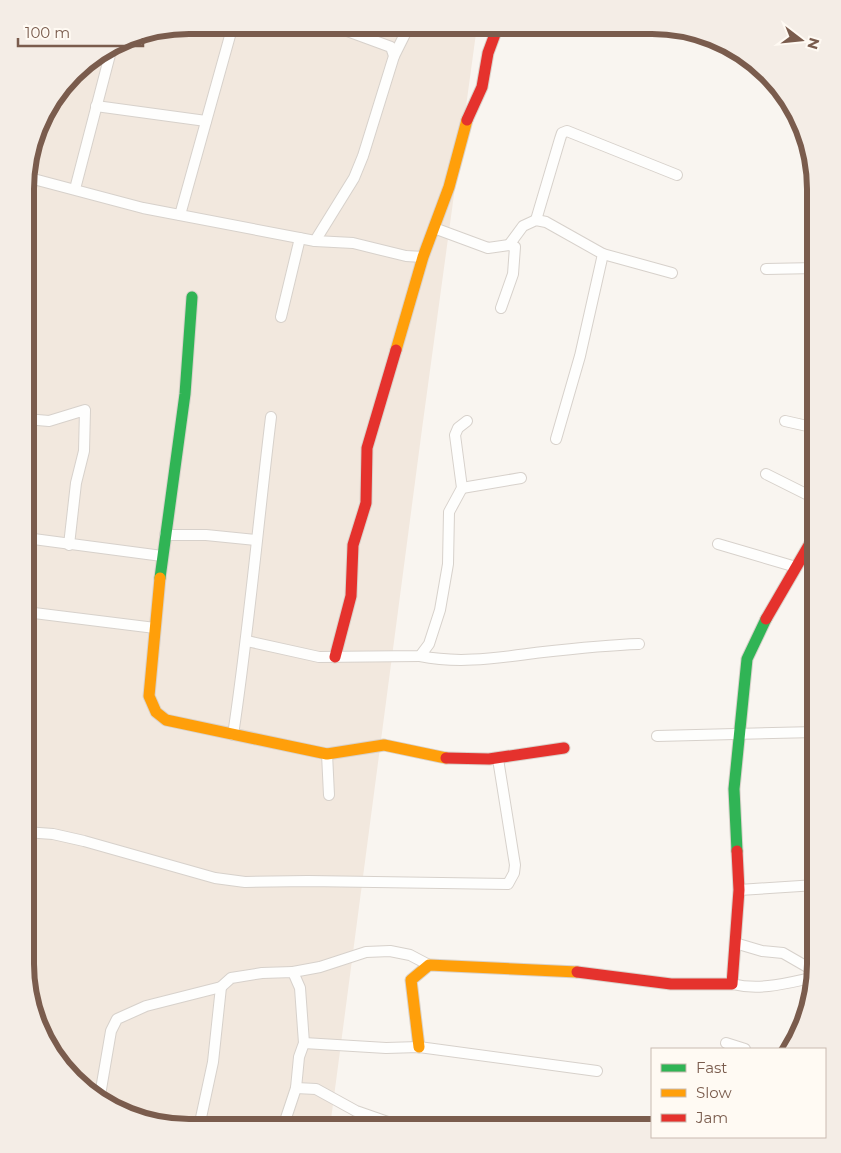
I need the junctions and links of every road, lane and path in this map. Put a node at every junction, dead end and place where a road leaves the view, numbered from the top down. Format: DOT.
graph roads {
  1 [pos="231,34"];
  2 [pos="356,34"];
  3 [pos="405,34"];
  4 [pos="495,34"];
  5 [pos="110,55"];
  6 [pos="394,56"];
  7 [pos="96,106"];
  8 [pos="206,121"];
  9 [pos="677,175"];
  10 [pos="34,179"];
  11 [pos="75,189"];
  12 [pos="180,214"];
  13 [pos="536,220"];
  14 [pos="434,228"];
  15 [pos="300,238"];
  16 [pos="315,241"];
  17 [pos="510,245"];
  18 [pos="603,254"];
  19 [pos="423,257"];
  20 [pos="807,268"];
  21 [pos="766,269"];
  22 [pos="672,273"];
  23 [pos="192,297"];
  24 [pos="501,308"];
  25 [pos="282,317"];
  26 [pos="271,417"];
  27 [pos="34,420"];
  28 [pos="467,421"];
  29 [pos="785,421"];
  30 [pos="807,426"];
  31 [pos="556,439"];
  32 [pos="766,474"];
  33 [pos="521,478"];
  34 [pos="462,488"];
  35 [pos="807,494"];
  36 [pos="165,535"];
  37 [pos="34,539"];
  38 [pos="256,540"];
  39 [pos="718,544"];
  40 [pos="69,545"];
  41 [pos="807,548"];
  42 [pos="162,556"];
  43 [pos="796,567"];
  44 [pos="34,613"];
  45 [pos="155,628"];
  46 [pos="247,641"];
  47 [pos="639,644"];
  48 [pos="420,656"];
  49 [pos="335,657"];
  50 [pos="807,732"];
  51 [pos="740,734"];
  52 [pos="233,735"];
  53 [pos="656,736"];
  54 [pos="564,748"];
  55 [pos="327,754"];
  56 [pos="498,759"];
  57 [pos="329,796"];
  58 [pos="34,833"];
  59 [pos="807,885"];
  60 [pos="739,890"];
  61 [pos="735,943"];
  62 [pos="428,965"];
  63 [pos="807,967"];
  64 [pos="292,972"];
  65 [pos="806,979"];
  66 [pos="732,984"];
  67 [pos="221,987"];
  68 [pos="304,1043"];
  69 [pos="726,1043"];
  70 [pos="419,1047"];
  71 [pos="742,1048"];
  72 [pos="597,1072"];
  73 [pos="296,1088"];
  74 [pos="101,1091"];
  75 [pos="201,1119"];
  76 [pos="286,1119"];
  77 [pos="378,1119"];
  1 -- 8 [label="street"];
  2 -- 6 [label="street"];
  3 -- 6 [label="street"];
  4 -- 14 [label="street"];
  5 -- 7 [label="street"];
  6 -- 16 [label="street"];
  7 -- 8 [label="street"];
  7 -- 11 [label="street"];
  8 -- 12 [label="street"];
  9 -- 13 [label="street"];
  10 -- 11 [label="street"];
  11 -- 12 [label="street"];
  12 -- 15 [label="street"];
  13 -- 17 [label="street"];
  13 -- 18 [label="street"];
  14 -- 17 [label="street"];
  14 -- 19 [label="street"];
  15 -- 16 [label="street"];
  15 -- 25 [label="street"];
  16 -- 19 [label="street"];
  17 -- 24 [label="street"];
  18 -- 22 [label="street"];
  18 -- 31 [label="street"];
  19 -- 49 [label="street"];
  20 -- 21 [label="street"];
  23 -- 36 [label="street"];
  26 -- 38 [label="street"];
  27 -- 40 [label="street"];
  28 -- 34 [label="street"];
  29 -- 30 [label="street"];
  32 -- 35 [label="street"];
  33 -- 34 [label="street"];
  34 -- 48 [label="street"];
  36 -- 38 [label="street"];
  36 -- 42 [label="street"];
  37 -- 40 [label="street"];
  38 -- 46 [label="street"];
  39 -- 43 [label="street"];
  40 -- 42 [label="street"];
  41 -- 43 [label="street"];
  42 -- 45 [label="street"];
  43 -- 51 [label="street"];
  44 -- 45 [label="street"];
  45 -- 52 [label="street"];
  46 -- 49 [label="street"];
  46 -- 52 [label="street"];
  47 -- 48 [label="street"];
  48 -- 49 [label="street"];
  50 -- 51 [label="street"];
  51 -- 53 [label="street"];
  51 -- 60 [label="street"];
  52 -- 55 [label="street"];
  54 -- 56 [label="street"];
  55 -- 56 [label="street"];
  55 -- 57 [label="street"];
  56 -- 58 [label="street"];
  59 -- 60 [label="street"];
  60 -- 61 [label="street"];
  61 -- 63 [label="street"];
  61 -- 66 [label="street"];
  62 -- 64 [label="street"];
  62 -- 66 [label="street"];
  62 -- 70 [label="street"];
  64 -- 67 [label="street"];
  64 -- 68 [label="street"];
  65 -- 66 [label="street"];
  67 -- 74 [label="street"];
  67 -- 75 [label="street"];
  68 -- 70 [label="street"];
  68 -- 73 [label="street"];
  69 -- 71 [label="street"];
  70 -- 72 [label="street"];
  73 -- 76 [label="street"];
  73 -- 77 [label="street"];
}
